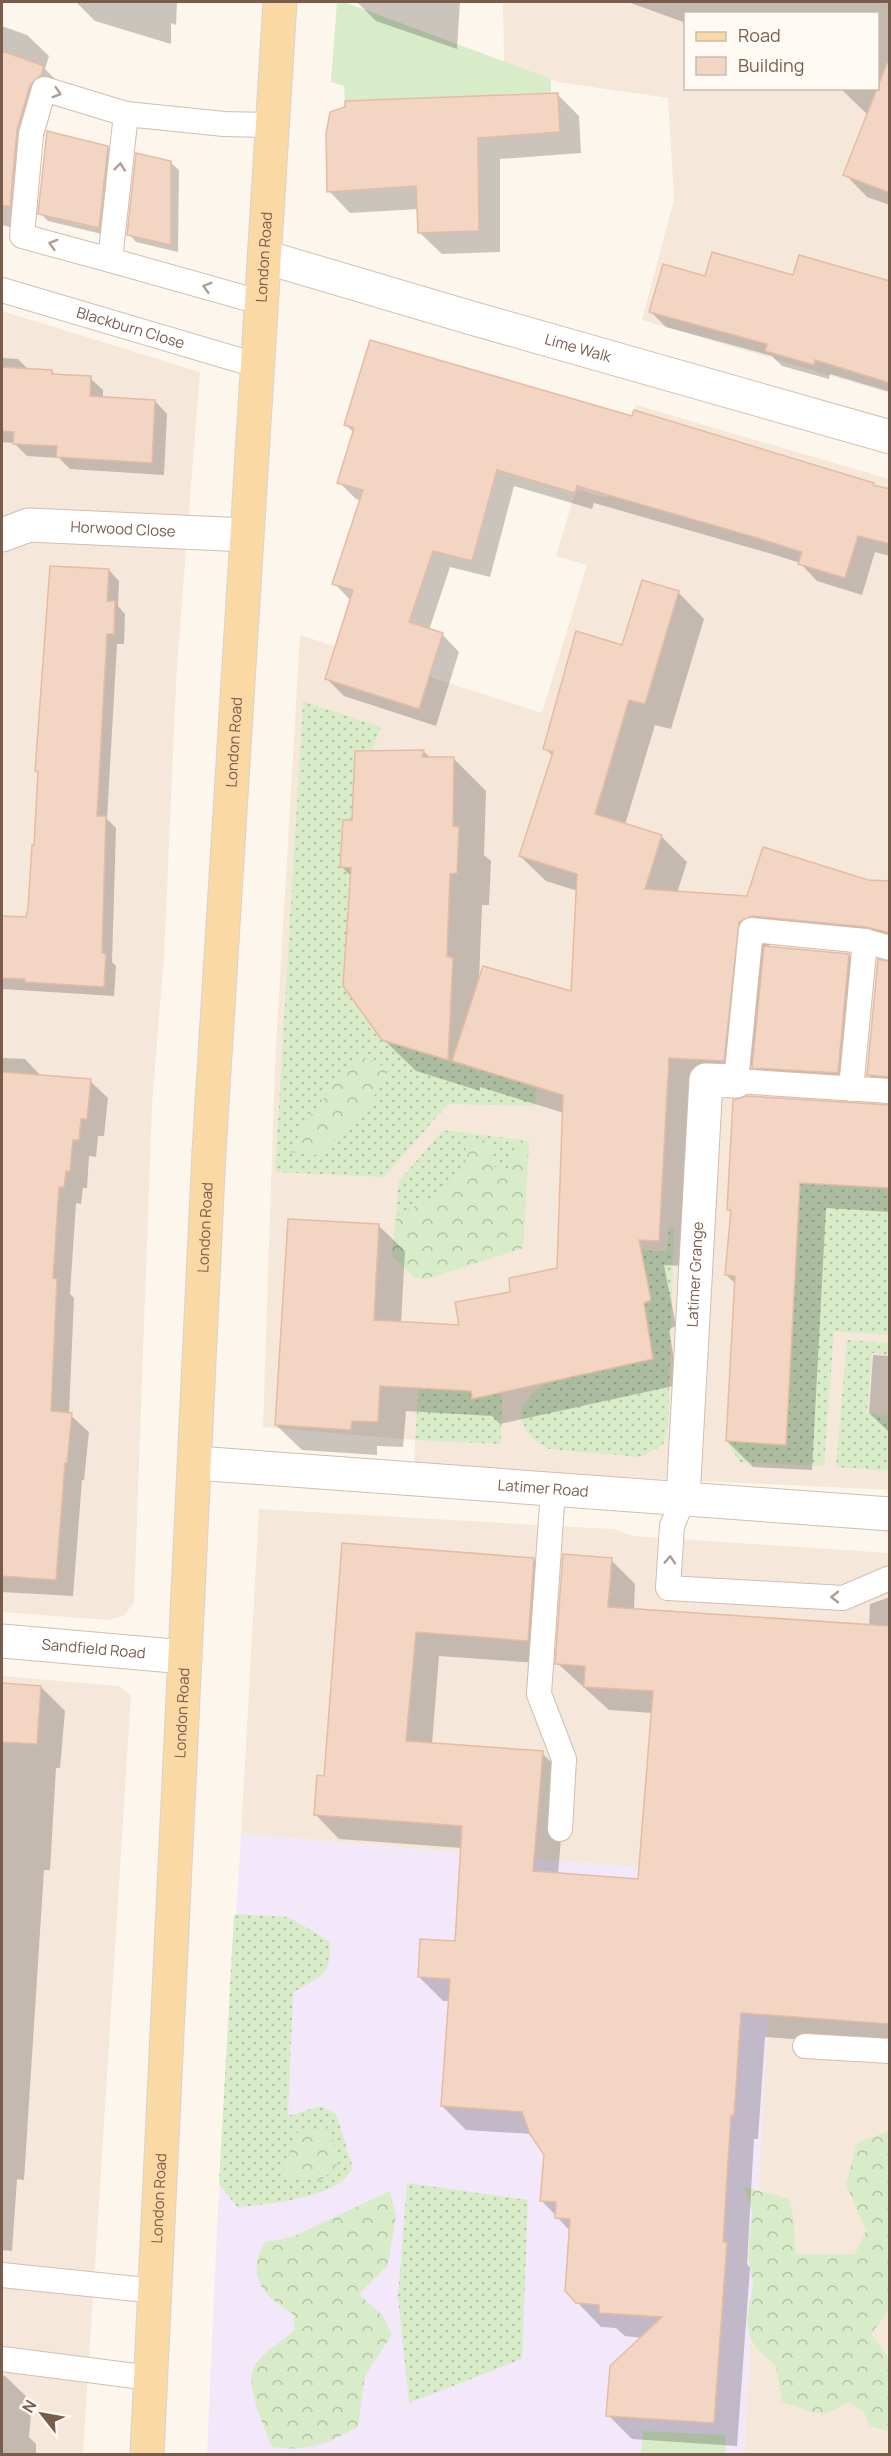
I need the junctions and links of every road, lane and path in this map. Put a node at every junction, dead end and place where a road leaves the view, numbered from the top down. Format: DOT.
graph roads {
  1 [pos="280,2"];
  2 [pos="126,114"];
  3 [pos="273,125"];
  4 [pos="265,257"];
  5 [pos="110,260"];
  6 [pos="2,290"];
  7 [pos="263,303"];
  8 [pos="259,366"];
  9 [pos="890,437"];
  10 [pos="2,535"];
  11 [pos="246,535"];
  12 [pos="865,941"];
  13 [pos="890,948"];
  14 [pos="736,1081"];
  15 [pos="852,1089"];
  16 [pos="890,1091"];
  17 [pos="196,1464"];
  18 [pos="554,1490"];
  19 [pos="683,1499"];
  20 [pos="890,1514"];
  21 [pos="890,1578"];
  22 [pos="2,1641"];
  23 [pos="185,1657"];
  24 [pos="560,1829"];
  25 [pos="805,2046"];
  26 [pos="890,2051"];
  27 [pos="2,2275"];
  28 [pos="156,2291"];
  29 [pos="2,2359"];
  30 [pos="151,2378"];
  31 [pos="147,2454"];
  1 -- 3 [label="main road, London Road"];
  2 -- 3 [label="lane"];
  5 -- 2 [label="lane, one-way"];
  5 -- 2 [label="lane, one-way"];
  3 -- 4 [label="main road, London Road"];
  4 -- 7 [label="main road, London Road"];
  4 -- 9 [label="street, Lime Walk"];
  7 -- 5 [label="lane, one-way"];
  6 -- 8 [label="lane, Blackburn Close"];
  7 -- 8 [label="main road, London Road"];
  8 -- 11 [label="main road, London Road"];
  10 -- 11 [label="street, Horwood Close"];
  11 -- 17 [label="main road, London Road"];
  12 -- 13 [label="lane"];
  12 -- 14 [label="lane"];
  12 -- 15 [label="lane"];
  14 -- 15 [label="lane"];
  14 -- 19 [label="street, Latimer Grange"];
  15 -- 16 [label="lane"];
  17 -- 18 [label="street, Latimer Road"];
  17 -- 23 [label="main road, London Road"];
  18 -- 19 [label="street, Latimer Road"];
  18 -- 24 [label="lane"];
  19 -- 20 [label="street, Latimer Road"];
  21 -- 19 [label="lane, one-way"];
  22 -- 23 [label="street, Sandfield Road"];
  23 -- 28 [label="main road, London Road"];
  25 -- 26 [label="lane"];
  27 -- 28 [label="lane"];
  28 -- 30 [label="main road, London Road"];
  29 -- 30 [label="lane"];
  30 -- 31 [label="main road, London Road"];
}
